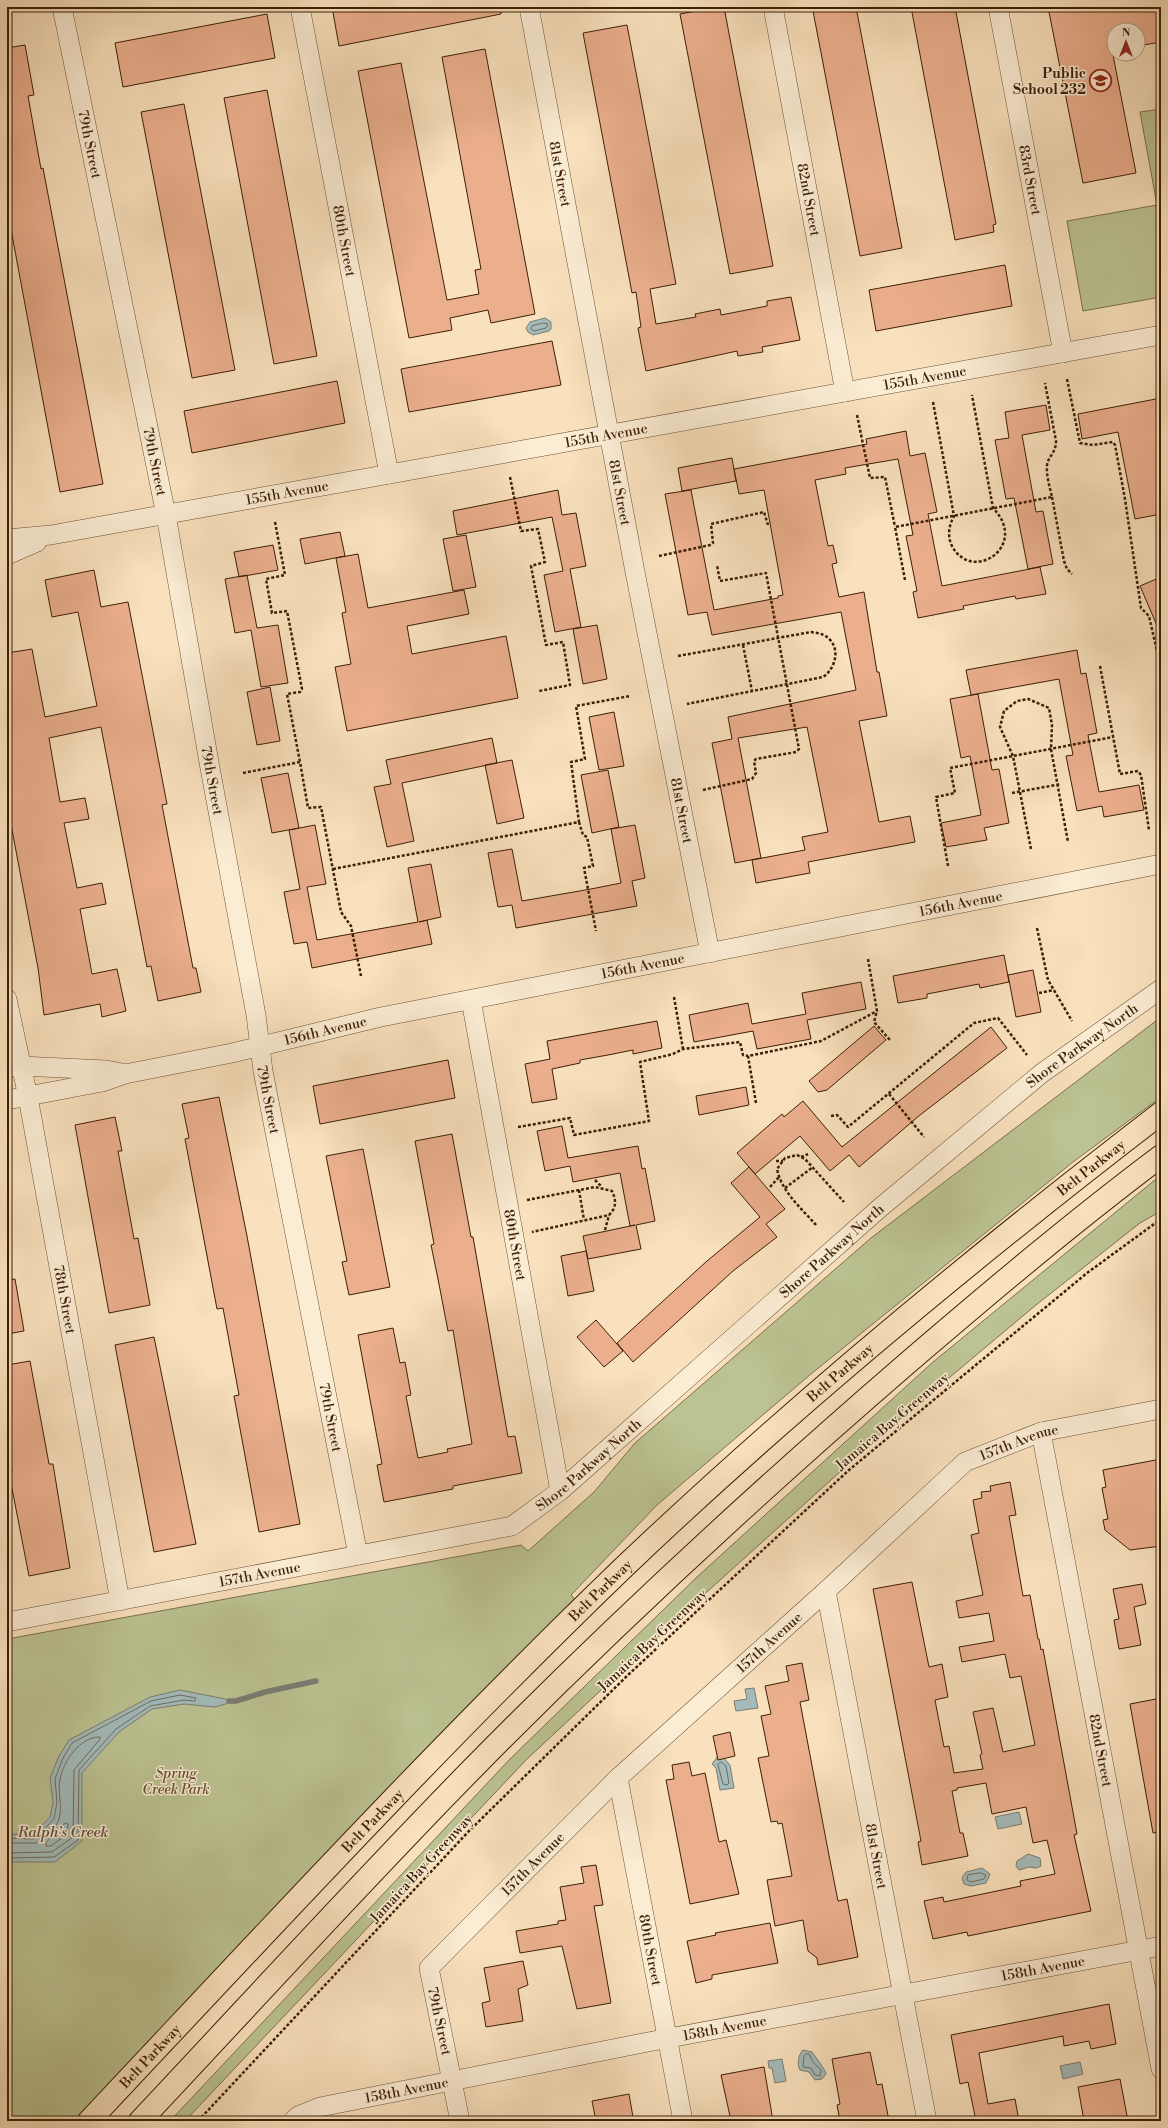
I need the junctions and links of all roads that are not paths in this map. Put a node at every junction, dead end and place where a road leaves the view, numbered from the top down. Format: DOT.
graph roads {
  1 [pos="62,7"];
  2 [pos="300,7"];
  3 [pos="529,7"];
  4 [pos="773,7"];
  5 [pos="998,7"];
  6 [pos="1161,335"];
  7 [pos="1063,353"];
  8 [pos="845,392"];
  9 [pos="610,434"];
  10 [pos="389,474"];
  11 [pos="166,515"];
  12 [pos="51,535"];
  13 [pos="7,540"];
  14 [pos="7,555"];
  15 [pos="1161,864"];
  16 [pos="710,953"];
  17 [pos="1161,989"];
  18 [pos="7,999"];
  19 [pos="472,1000"];
  20 [pos="260,1045"];
  21 [pos="14,1066"];
  22 [pos="125,1074"];
  23 [pos="28,1097"];
  24 [pos="7,1100"];
  25 [pos="1161,1113"];
  26 [pos="1161,1156"];
  27 [pos="1161,1408"];
  28 [pos="1041,1432"];
  29 [pos="560,1491"];
  30 [pos="512,1526"];
  31 [pos="358,1555"];
  32 [pos="826,1591"];
  33 [pos="120,1601"];
  34 [pos="7,1622"];
  35 [pos="618,1778"];
  36 [pos="1161,1946"];
  37 [pos="1139,1950"];
  38 [pos="429,1968"];
  39 [pos="903,1994"];
  40 [pos="668,2038"];
  41 [pos="1161,2069"];
  42 [pos="452,2080"];
  43 [pos="89,2121"];
  44 [pos="140,2121"];
  45 [pos="292,2121"];
  46 [pos="460,2121"];
  47 [pos="683,2121"];
  48 [pos="927,2121"];
  1 -- 11 [label="street, 79th Street"];
  2 -- 10 [label="street, 80th Street"];
  3 -- 9 [label="street, 81st Street"];
  4 -- 8 [label="street, 82nd Street"];
  5 -- 7 [label="street, 83rd Street"];
  6 -- 7 [label="street, 155th Avenue"];
  7 -- 8 [label="street, 155th Avenue"];
  8 -- 9 [label="street, 155th Avenue"];
  9 -- 10 [label="street, 155th Avenue"];
  9 -- 16 [label="street, 81st Street"];
  10 -- 11 [label="street, 155th Avenue"];
  11 -- 12 [label="street, 155th Avenue"];
  11 -- 20 [label="street, 79th Street"];
  12 -- 13 [label="street, 155th Avenue"];
  12 -- 14 [label="street, 155th Avenue"];
  15 -- 16 [label="street, 156th Avenue"];
  16 -- 19 [label="street, 156th Avenue"];
  17 -- 29 [label="street, Shore Parkway North"];
  18 -- 21 [label="street, 78th Street"];
  19 -- 20 [label="street, 156th Avenue"];
  19 -- 29 [label="street, 80th Street"];
  20 -- 22 [label="street, 156th Avenue"];
  20 -- 31 [label="street, 79th Street"];
  21 -- 22 [label="street, 156th Avenue"];
  21 -- 23 [label="street, 78th Street"];
  22 -- 23 [label="street, 156th Avenue"];
  23 -- 24 [label="street, 156th Avenue"];
  23 -- 33 [label="street, 78th Street"];
  25 -- 43 [label="highway, Belt Parkway"];
  26 -- 44 [label="highway"];
  27 -- 28 [label="street, 157th Avenue"];
  28 -- 32 [label="street, 157th Avenue"];
  28 -- 37 [label="street, 82nd Street"];
  29 -- 30 [label="street, Shore Parkway North"];
  30 -- 31 [label="street, 157th Avenue"];
  31 -- 33 [label="street, 157th Avenue"];
  32 -- 35 [label="street, 157th Avenue"];
  32 -- 39 [label="street, 81st Street"];
  33 -- 34 [label="street, 157th Avenue"];
  35 -- 38 [label="street, 157th Avenue"];
  35 -- 40 [label="street, 80th Street"];
  36 -- 37 [label="street, 158th Avenue"];
  37 -- 39 [label="street, 158th Avenue"];
  37 -- 41 [label="street, 82nd Street"];
  38 -- 42 [label="street, 79th Street"];
  39 -- 40 [label="street, 158th Avenue"];
  39 -- 48 [label="street, 81st Street"];
  40 -- 42 [label="street, 158th Avenue"];
  40 -- 47 [label="street, 80th Street"];
  42 -- 45 [label="street, 158th Avenue"];
  42 -- 46 [label="street, 79th Street"];
}
